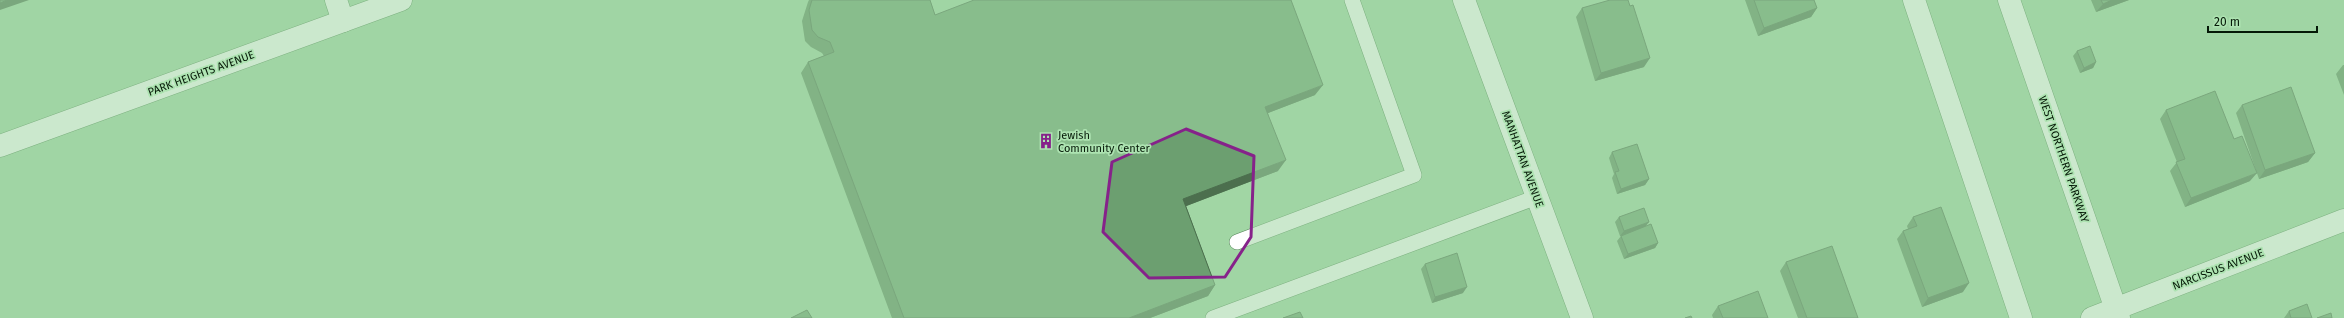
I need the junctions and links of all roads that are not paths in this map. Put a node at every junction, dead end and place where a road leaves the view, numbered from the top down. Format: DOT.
graph roads {
  1 [pos="336,0"];
  2 [pos="401,0"];
  3 [pos="1352,0"];
  4 [pos="1464,0"];
  5 [pos="1914,0"];
  6 [pos="2009,0"];
  7 [pos="343,21"];
  8 [pos="0,146"];
  9 [pos="1537,197"];
  10 [pos="2344,220"];
  11 [pos="1237,242"];
  12 [pos="2117,314"];
  13 [pos="1213,318"];
  14 [pos="1582,318"];
  15 [pos="2021,318"];
  16 [pos="2092,318"];
  1 -- 7 [label="main road"];
  2 -- 7 [label="main road, PARK HEIGHTS AVENUE"];
  3 -- 11 [label="lane"];
  4 -- 9 [label="main road, MANHATTAN AVENUE"];
  5 -- 15 [label="main road"];
  6 -- 12 [label="main road, WEST NORTHERN PARKWAY"];
  7 -- 8 [label="main road, PARK HEIGHTS AVENUE"];
  9 -- 13 [label="lane"];
  9 -- 14 [label="main road, MANHATTAN AVENUE"];
  10 -- 12 [label="main road, NARCISSUS AVENUE"];
  12 -- 16 [label="main road, NARCISSUS AVENUE"];
}
